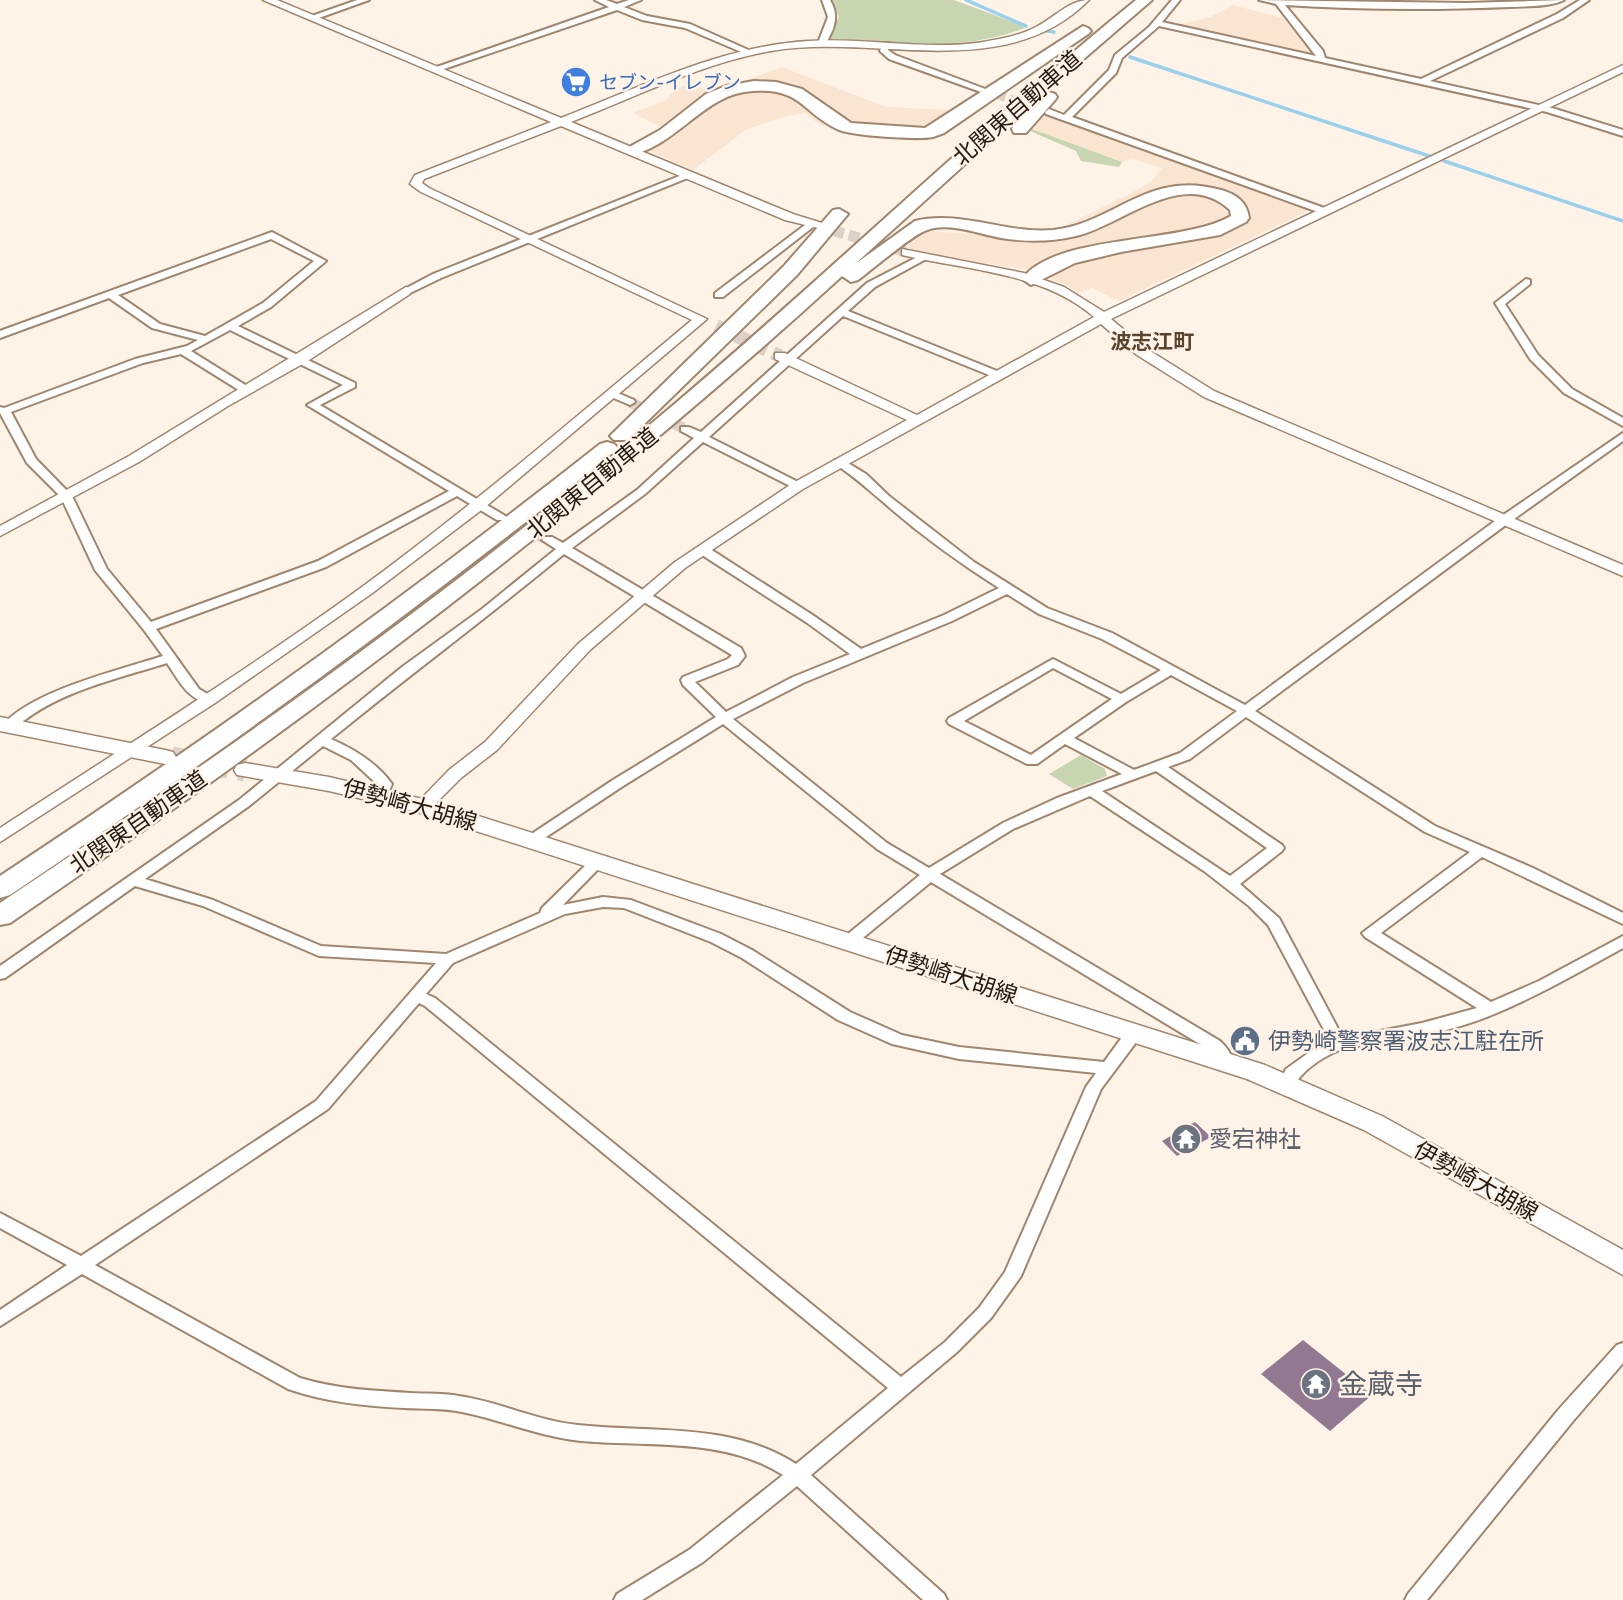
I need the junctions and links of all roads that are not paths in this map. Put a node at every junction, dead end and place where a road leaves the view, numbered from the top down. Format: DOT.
graph roads {
  1 [pos="268,0"];
  2 [pos="365,0"];
  3 [pos="599,0"];
  4 [pos="637,0"];
  5 [pos="825,0"];
  6 [pos="1084,0"];
  7 [pos="1125,0"];
  8 [pos="1146,0"];
  9 [pos="1176,0"];
  10 [pos="1263,0"];
  11 [pos="1560,0"];
  12 [pos="1585,0"];
  13 [pos="1278,1"];
  14 [pos="615,6"];
  15 [pos="313,17"];
  16 [pos="1157,23"];
  17 [pos="1094,24"];
  18 [pos="822,43"];
  19 [pos="886,45"];
  20 [pos="749,52"];
  21 [pos="1321,60"];
  22 [pos="1623,68"];
  23 [pos="435,69"];
  24 [pos="1421,82"];
  25 [pos="984,90"];
  26 [pos="1540,108"];
  27 [pos="1049,112"];
  28 [pos="1065,119"];
  29 [pos="562,122"];
  30 [pos="835,128"];
  31 [pos="1020,129"];
  32 [pos="1623,133"];
  33 [pos="632,150"];
  34 [pos="690,175"];
  35 [pos="1324,211"];
  36 [pos="839,215"];
  37 [pos="815,225"];
  38 [pos="1004,226"];
  39 [pos="530,239"];
  40 [pos="906,252"];
  41 [pos="923,257"];
  42 [pos="1031,279"];
  43 [pos="1526,282"];
  44 [pos="406,291"];
  45 [pos="110,294"];
  46 [pos="719,295"];
  47 [pos="842,312"];
  48 [pos="1102,318"];
  49 [pos="701,319"];
  50 [pos="230,326"];
  51 [pos="716,327"];
  52 [pos="0,335"];
  53 [pos="206,339"];
  54 [pos="182,350"];
  55 [pos="785,358"];
  56 [pos="301,359"];
  57 [pos="721,374"];
  58 [pos="998,375"];
  59 [pos="246,390"];
  60 [pos="614,394"];
  61 [pos="630,402"];
  62 [pos="2,411"];
  63 [pos="915,419"];
  64 [pos="1623,423"];
  65 [pos="685,429"];
  66 [pos="621,436"];
  67 [pos="1623,436"];
  68 [pos="701,439"];
  69 [pos="839,462"];
  70 [pos="798,486"];
  71 [pos="457,491"];
  72 [pos="66,496"];
  73 [pos="480,505"];
  74 [pos="501,517"];
  75 [pos="1503,521"];
  76 [pos="0,532"];
  77 [pos="548,540"];
  78 [pos="563,549"];
  79 [pos="703,550"];
  80 [pos="1623,571"];
  81 [pos="1007,589"];
  82 [pos="643,596"];
  83 [pos="149,627"];
  84 [pos="860,655"];
  85 [pos="169,659"];
  86 [pos="1170,670"];
  87 [pos="209,699"];
  88 [pos="1121,699"];
  89 [pos="1244,711"];
  90 [pos="724,718"];
  91 [pos="5,725"];
  92 [pos="1064,738"];
  93 [pos="320,740"];
  94 [pos="130,750"];
  95 [pos="165,757"];
  96 [pos="1158,766"];
  97 [pos="245,770"];
  98 [pos="1132,774"];
  99 [pos="279,775"];
  100 [pos="1091,790"];
  101 [pos="381,795"];
  102 [pos="423,806"];
  103 [pos="0,836"];
  104 [pos="532,840"];
  105 [pos="1480,851"];
  106 [pos="598,861"];
  107 [pos="929,875"];
  108 [pos="134,881"];
  109 [pos="1230,884"];
  110 [pos="0,889"];
  111 [pos="0,916"];
  112 [pos="1623,919"];
  113 [pos="538,920"];
  114 [pos="1623,941"];
  115 [pos="848,942"];
  116 [pos="448,959"];
  117 [pos="0,974"];
  118 [pos="418,997"];
  119 [pos="1491,1009"];
  120 [pos="1133,1033"];
  121 [pos="1339,1044"];
  122 [pos="1223,1061"];
  123 [pos="1106,1068"];
  124 [pos="1286,1085"];
  125 [pos="0,1220"];
  126 [pos="1623,1264"];
  127 [pos="83,1266"];
  128 [pos="0,1319"];
  129 [pos="1623,1350"];
  130 [pos="901,1388"];
  131 [pos="797,1475"];
  132 [pos="624,1600"];
  133 [pos="937,1600"];
  134 [pos="1415,1600"];
  1 -- 15 [label="street"];
  2 -- 15 [label="street"];
  3 -- 14 [label="street"];
  4 -- 14 [label="street"];
  5 -- 18 [label="street"];
  6 -- 19 [label="street"];
  7 -- 17 [label="highway, 北関東自動車道"];
  8 -- 31 [label="highway"];
  8 -- 57 [label="highway, 北関東自動車道"];
  9 -- 16 [label="street"];
  10 -- 13 [label="street"];
  11 -- 13 [label="street"];
  12 -- 24 [label="street"];
  13 -- 21 [label="street"];
  14 -- 20 [label="street"];
  14 -- 23 [label="street"];
  15 -- 23 [label="street"];
  16 -- 21 [label="street"];
  16 -- 28 [label="street"];
  17 -- 33 [label="highway"];
  17 -- 66 [label="highway, 北関東自動車道"];
  18 -- 19 [label="street"];
  18 -- 20 [label="street"];
  19 -- 25 [label="street"];
  20 -- 29 [label="street"];
  21 -- 24 [label="street"];
  22 -- 26 [label="street"];
  23 -- 29 [label="street"];
  24 -- 26 [label="street"];
  26 -- 32 [label="street"];
  26 -- 35 [label="street"];
  27 -- 28 [label="street"];
  28 -- 35 [label="street"];
  29 -- 33 [label="street"];
  29 -- 39 [label="street"];
  30 -- 33 [label="highway"];
  33 -- 34 [label="street"];
  34 -- 37 [label="street"];
  34 -- 39 [label="street"];
  35 -- 48 [label="street"];
  36 -- 66 [label="highway"];
  37 -- 46 [label="street"];
  38 -- 42 [label="highway"];
  39 -- 44 [label="street"];
  39 -- 49 [label="street"];
  40 -- 41 [label="street"];
  41 -- 42 [label="street"];
  41 -- 47 [label="street"];
  42 -- 48 [label="street"];
  42 -- 57 [label="highway"];
  43 -- 64 [label="street"];
  44 -- 56 [label="street"];
  45 -- 50 [label="street"];
  45 -- 52 [label="street"];
  45 -- 53 [label="street"];
  47 -- 55 [label="street"];
  47 -- 58 [label="street"];
  48 -- 58 [label="street"];
  48 -- 75 [label="street"];
  49 -- 51 [label="street"];
  49 -- 60 [label="street"];
  50 -- 53 [label="street"];
  50 -- 56 [label="street"];
  53 -- 54 [label="street"];
  54 -- 59 [label="street"];
  54 -- 62 [label="street"];
  55 -- 63 [label="street"];
  55 -- 68 [label="street"];
  56 -- 59 [label="street"];
  56 -- 71 [label="street"];
  57 -- 111 [label="highway, 北関東自動車道"];
  58 -- 63 [label="street"];
  59 -- 72 [label="street"];
  60 -- 61 [label="street"];
  60 -- 73 [label="street"];
  62 -- 72 [label="street"];
  63 -- 69 [label="street"];
  65 -- 68 [label="street"];
  66 -- 110 [label="highway, 北関東自動車道"];
  67 -- 75 [label="street"];
  68 -- 70 [label="street"];
  68 -- 78 [label="street"];
  69 -- 70 [label="street"];
  69 -- 81 [label="street"];
  70 -- 79 [label="street"];
  71 -- 73 [label="street"];
  71 -- 83 [label="street"];
  72 -- 76 [label="street"];
  72 -- 83 [label="street"];
  73 -- 74 [label="street"];
  73 -- 87 [label="street"];
  75 -- 80 [label="street"];
  75 -- 89 [label="street"];
  77 -- 78 [label="street"];
  78 -- 82 [label="street"];
  78 -- 93 [label="street"];
  79 -- 82 [label="street"];
  79 -- 84 [label="street"];
  81 -- 84 [label="street"];
  81 -- 86 [label="street"];
  82 -- 90 [label="street"];
  82 -- 102 [label="street"];
  83 -- 85 [label="street"];
  84 -- 90 [label="street"];
  85 -- 87 [label="street"];
  85 -- 91 [label="street"];
  86 -- 88 [label="street"];
  86 -- 89 [label="street"];
  87 -- 94 [label="street"];
  88 -- 92 [label="street"];
  88 -- 92 [label="street"];
  89 -- 96 [label="street"];
  89 -- 105 [label="street"];
  90 -- 104 [label="street"];
  90 -- 107 [label="street"];
  91 -- 94 [label="main road"];
  92 -- 98 [label="street"];
  93 -- 99 [label="street"];
  93 -- 101 [label="street"];
  94 -- 95 [label="main road"];
  94 -- 103 [label="street"];
  96 -- 98 [label="street"];
  96 -- 109 [label="street"];
  97 -- 99 [label="main road, 伊勢崎大胡線"];
  98 -- 100 [label="street"];
  99 -- 101 [label="main road, 伊勢崎大胡線"];
  99 -- 108 [label="street"];
  100 -- 107 [label="street"];
  100 -- 109 [label="street"];
  101 -- 102 [label="main road, 伊勢崎大胡線"];
  102 -- 104 [label="main road, 伊勢崎大胡線"];
  104 -- 106 [label="main road, 伊勢崎大胡線"];
  105 -- 112 [label="street"];
  105 -- 119 [label="street"];
  106 -- 113 [label="street"];
  106 -- 115 [label="main road, 伊勢崎大胡線"];
  107 -- 115 [label="street"];
  107 -- 122 [label="street"];
  108 -- 116 [label="street"];
  108 -- 117 [label="street"];
  109 -- 121 [label="street"];
  113 -- 116 [label="street"];
  113 -- 123 [label="street"];
  114 -- 119 [label="street"];
  115 -- 120 [label="main road, 伊勢崎大胡線"];
  116 -- 118 [label="street"];
  118 -- 127 [label="street"];
  118 -- 130 [label="street"];
  119 -- 121 [label="street"];
  120 -- 122 [label="main road, 伊勢崎大胡線"];
  120 -- 123 [label="street"];
  121 -- 124 [label="street"];
  122 -- 124 [label="main road, 伊勢崎大胡線"];
  123 -- 130 [label="street"];
  124 -- 126 [label="main road, 伊勢崎大胡線"];
  125 -- 127 [label="street"];
  127 -- 128 [label="street"];
  127 -- 131 [label="street"];
  129 -- 134 [label="street"];
  130 -- 131 [label="street"];
  131 -- 132 [label="street"];
  131 -- 133 [label="street"];
}
